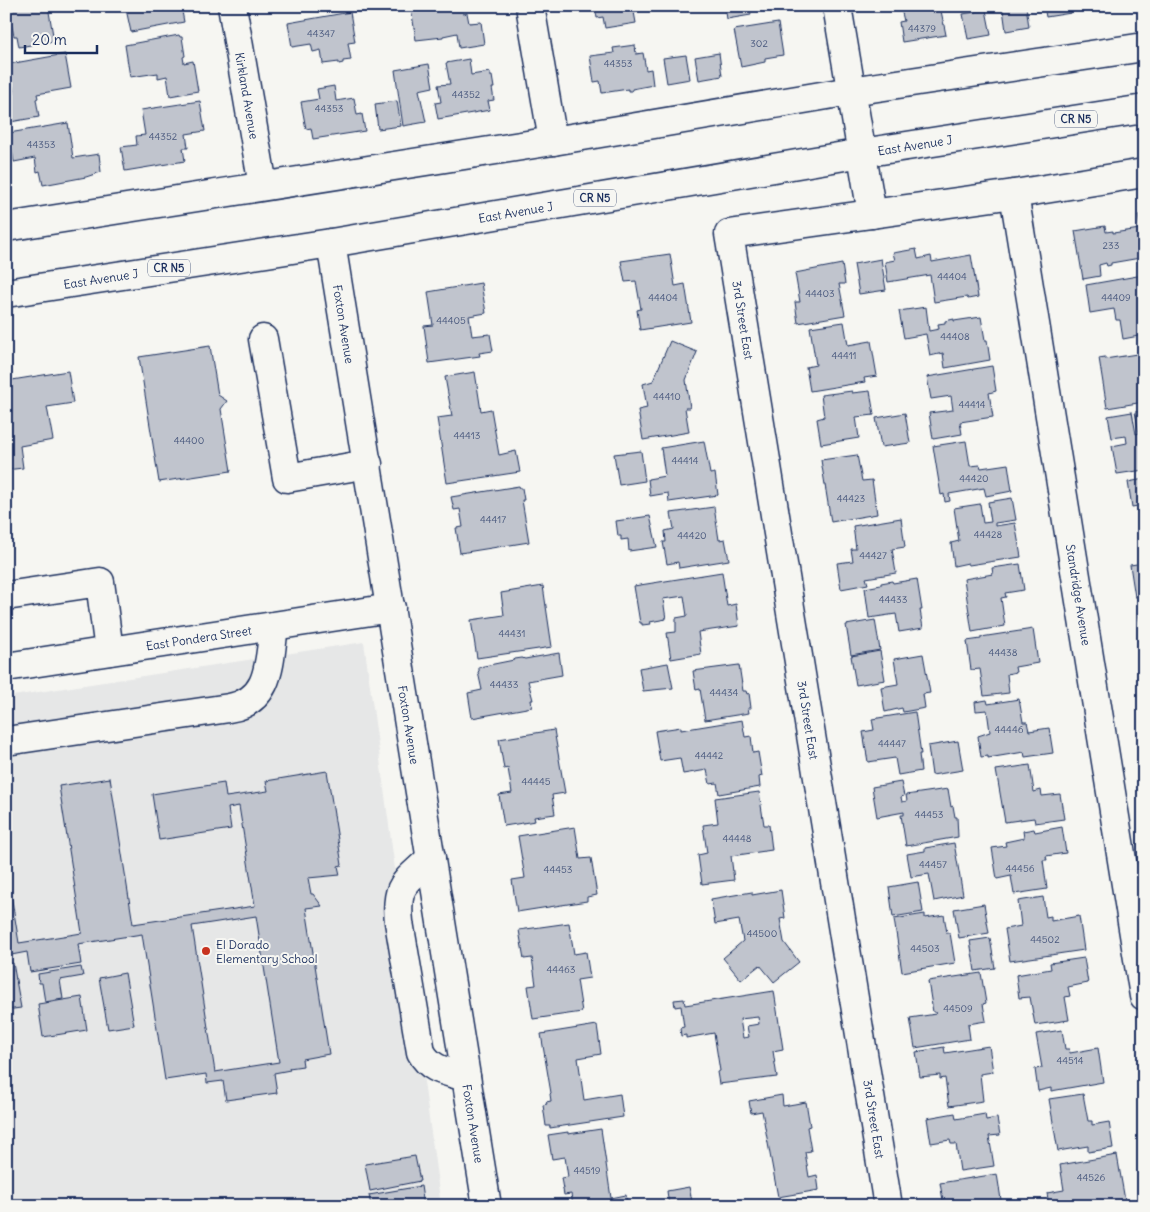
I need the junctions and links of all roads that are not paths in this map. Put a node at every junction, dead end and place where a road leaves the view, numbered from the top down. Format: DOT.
graph roads {
  1 [pos="232,6"];
  2 [pos="530,6"];
  3 [pos="837,6"];
  4 [pos="1144,47"];
  5 [pos="851,91"];
  6 [pos="1144,109"];
  7 [pos="553,141"];
  8 [pos="862,153"];
  9 [pos="1144,173"];
  10 [pos="264,186"];
  11 [pos="1014,194"];
  12 [pos="872,214"];
  13 [pos="6,226"];
  14 [pos="331,243"];
  15 [pos="6,293"];
  16 [pos="263,339"];
  17 [pos="368,464"];
  18 [pos="6,596"];
  19 [pos="391,608"];
  20 [pos="274,626"];
  21 [pos="109,652"];
  22 [pos="6,667"];
  23 [pos="6,741"];
  24 [pos="431,858"];
  25 [pos="1144,996"];
  26 [pos="466,1077"];
  27 [pos="487,1206"];
  28 [pos="888,1206"];
  1 -- 10 [label="street, Kirkland Avenue"];
  2 -- 7 [label="street"];
  3 -- 5 [label="street"];
  4 -- 5 [label="street"];
  5 -- 7 [label="street"];
  5 -- 8 [label="street"];
  6 -- 8 [label="street, East Avenue J / CR N5"];
  7 -- 10 [label="street"];
  8 -- 12 [label="street"];
  8 -- 14 [label="street, East Avenue J / CR N5"];
  9 -- 11 [label="street"];
  10 -- 13 [label="street"];
  11 -- 12 [label="street"];
  11 -- 25 [label="street, Standridge Avenue"];
  12 -- 28 [label="street, 3rd Street East"];
  14 -- 15 [label="street, East Avenue J / CR N5"];
  14 -- 17 [label="street, Foxton Avenue"];
  16 -- 17 [label="street"];
  17 -- 19 [label="street, Foxton Avenue"];
  18 -- 21 [label="street"];
  19 -- 20 [label="street, East Pondera Street"];
  19 -- 24 [label="street, Foxton Avenue"];
  20 -- 21 [label="street, East Pondera Street"];
  20 -- 23 [label="street"];
  21 -- 22 [label="street, East Pondera Street"];
  24 -- 26 [label="street, Foxton Avenue"];
  24 -- 26 [label="street"];
  26 -- 27 [label="street, Foxton Avenue"];
}
